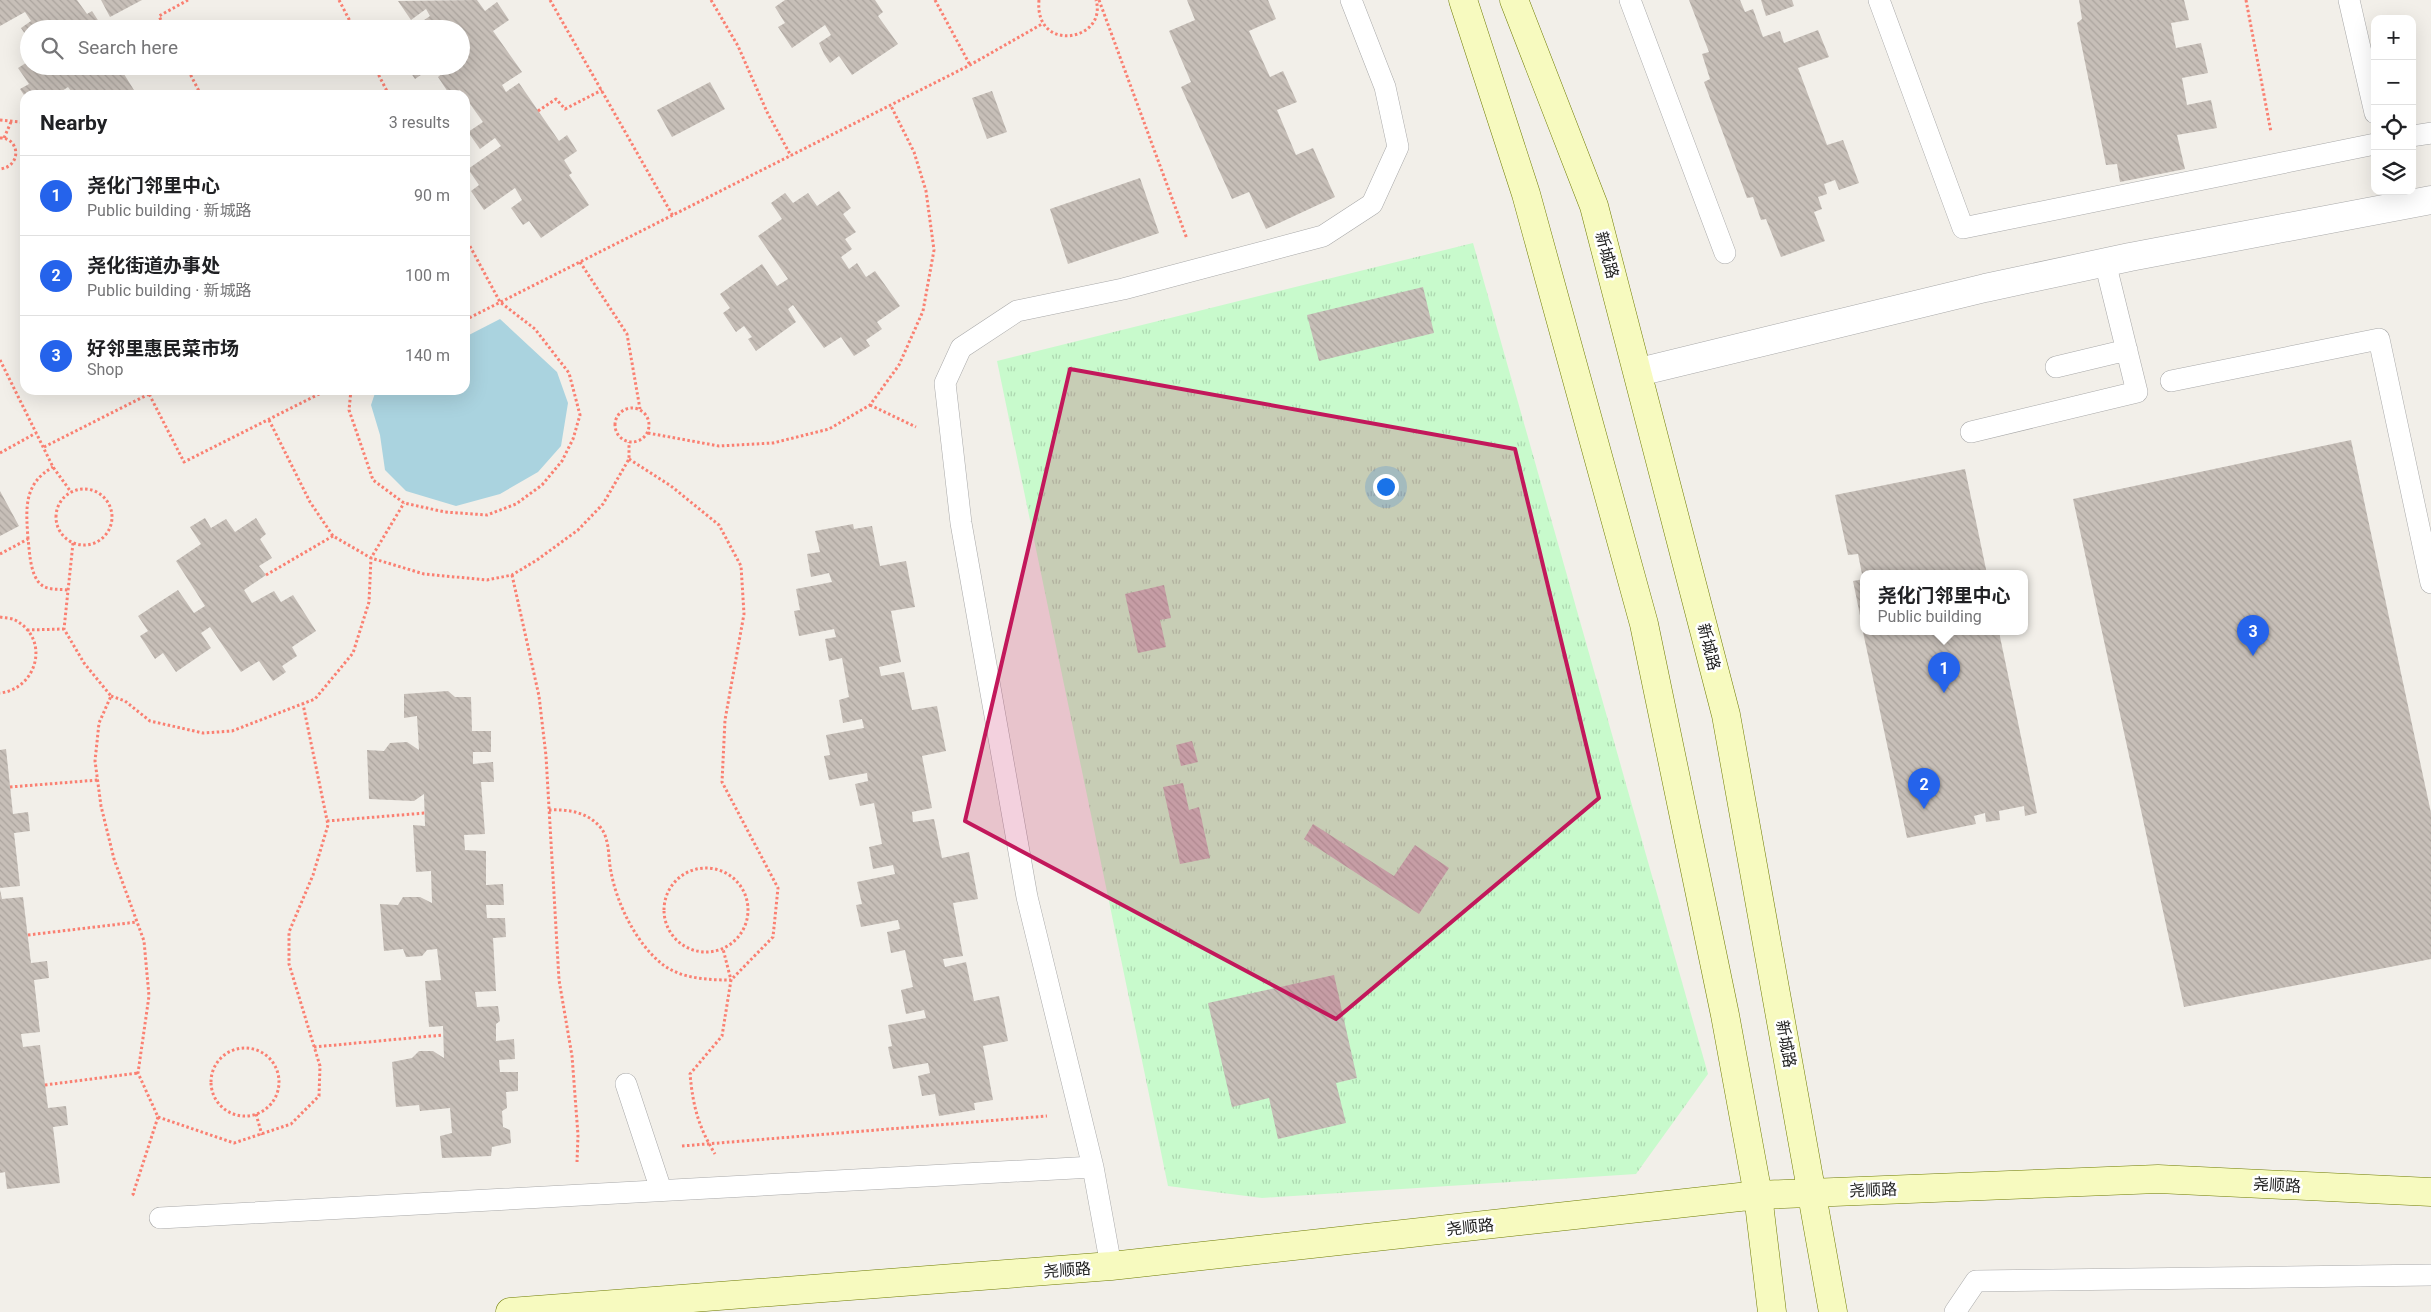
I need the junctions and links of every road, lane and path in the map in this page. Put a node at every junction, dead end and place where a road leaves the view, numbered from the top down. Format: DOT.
graph roads {
  1 [pos="188,0"];
  2 [pos="338,0"];
  3 [pos="550,0"];
  4 [pos="711,0"];
  5 [pos="935,0"];
  6 [pos="1039,0"];
  7 [pos="1098,0"];
  8 [pos="1351,0"];
  9 [pos="1463,0"];
  10 [pos="1514,0"];
  11 [pos="1630,0"];
  12 [pos="1879,0"];
  13 [pos="2246,0"];
  14 [pos="2349,0"];
  15 [pos="160,20"];
  16 [pos="349,20"];
  17 [pos="1042,24"];
  18 [pos="970,66"];
  19 [pos="191,75"];
  20 [pos="379,75"];
  21 [pos="198,90"];
  22 [pos="386,90"];
  23 [pos="602,90"];
  24 [pos="2373,105"];
  25 [pos="891,106"];
  26 [pos="538,111"];
  27 [pos="0,120"];
  28 [pos="11,122"];
  29 [pos="20,122"];
  30 [pos="2431,132"];
  31 [pos="2416,135"];
  32 [pos="2,138"];
  33 [pos="2371,145"];
  34 [pos="792,156"];
  35 [pos="2277,164"];
  36 [pos="0,169"];
  37 [pos="2431,200"];
  38 [pos="673,216"];
  39 [pos="470,245"];
  40 [pos="1725,253"];
  41 [pos="580,262"];
  42 [pos="2105,262"];
  43 [pos="1198,270"];
  44 [pos="500,302"];
  45 [pos="470,317"];
  46 [pos="2127,350"];
  47 [pos="0,360"];
  48 [pos="2056,367"];
  49 [pos="1639,372"];
  50 [pos="2171,381"];
  51 [pos="147,395"];
  52 [pos="150,395"];
  53 [pos="317,395"];
  54 [pos="350,395"];
  55 [pos="870,405"];
  56 [pos="640,409"];
  57 [pos="268,420"];
  58 [pos="950,427"];
  59 [pos="1971,432"];
  60 [pos="36,433"];
  61 [pos="648,433"];
  62 [pos="629,442"];
  63 [pos="44,447"];
  64 [pos="0,453"];
  65 [pos="629,459"];
  66 [pos="53,467"];
  67 [pos="71,492"];
  68 [pos="404,503"];
  69 [pos="332,536"];
  70 [pos="28,539"];
  71 [pos="73,543"];
  72 [pos="0,554"];
  73 [pos="371,558"];
  74 [pos="266,575"];
  75 [pos="512,575"];
  76 [pos="2431,583"];
  77 [pos="68,590"];
  78 [pos="0,617"];
  79 [pos="64,629"];
  80 [pos="27,630"];
  81 [pos="0,693"];
  82 [pos="111,696"];
  83 [pos="303,704"];
  84 [pos="98,780"];
  85 [pos="10,787"];
  86 [pos="549,810"];
  87 [pos="425,813"];
  88 [pos="327,821"];
  89 [pos="137,922"];
  90 [pos="28,935"];
  91 [pos="723,949"];
  92 [pos="732,980"];
  93 [pos="444,1035"];
  94 [pos="314,1047"];
  95 [pos="138,1073"];
  96 [pos="626,1084"];
  97 [pos="45,1086"];
  98 [pos="256,1114"];
  99 [pos="1080,1114"];
  100 [pos="158,1117"];
  101 [pos="262,1135"];
  102 [pos="709,1144"];
  103 [pos="647,1149"];
  104 [pos="1093,1167"];
  105 [pos="728,1186"];
  106 [pos="661,1190"];
  107 [pos="1813,1192"];
  108 [pos="2431,1192"];
  109 [pos="575,1195"];
  110 [pos="1758,1196"];
  111 [pos="160,1218"];
  112 [pos="1111,1266"];
  113 [pos="2431,1275"];
  114 [pos="510,1312"];
  115 [pos="1772,1312"];
  116 [pos="1833,1312"];
  117 [pos="1955,1312"];
  1 -- 15 [label="path"];
  2 -- 16 [label="path"];
  3 -- 23 [label="path"];
  4 -- 34 [label="path"];
  5 -- 18 [label="path"];
  6 -- 17 [label="path"];
  7 -- 17 [label="path"];
  7 -- 43 [label="path"];
  8 -- 43 [label="lane"];
  9 -- 110 [label="main road"];
  10 -- 49 [label="main road, 新城路"];
  11 -- 40 [label="lane"];
  12 -- 35 [label="lane"];
  13 -- 35 [label="path"];
  14 -- 24 [label="lane"];
  17 -- 18 [label="path"];
  18 -- 25 [label="path"];
  19 -- 21 [label="path"];
  20 -- 22 [label="path"];
  23 -- 26 [label="path"];
  23 -- 38 [label="path"];
  25 -- 34 [label="path"];
  25 -- 55 [label="path"];
  27 -- 28 [label="path"];
  28 -- 29 [label="path"];
  28 -- 32 [label="path"];
  30 -- 31 [label="lane"];
  32 -- 36 [label="path"];
  33 -- 35 [label="lane"];
  34 -- 38 [label="path"];
  37 -- 42 [label="street"];
  38 -- 41 [label="path"];
  39 -- 44 [label="path"];
  41 -- 44 [label="path"];
  41 -- 56 [label="path"];
  42 -- 46 [label="lane"];
  42 -- 49 [label="street"];
  43 -- 58 [label="lane"];
  44 -- 45 [label="path"];
  44 -- 68 [label="path"];
  46 -- 48 [label="lane"];
  46 -- 59 [label="lane"];
  47 -- 60 [label="path"];
  49 -- 107 [label="main road, 新城路"];
  50 -- 76 [label="lane"];
  51 -- 63 [label="path"];
  52 -- 57 [label="path"];
  53 -- 57 [label="path"];
  54 -- 68 [label="path"];
  55 -- 58 [label="path"];
  55 -- 61 [label="path"];
  56 -- 61 [label="path"];
  56 -- 62 [label="path"];
  57 -- 69 [label="path"];
  58 -- 99 [label="lane"];
  60 -- 63 [label="path"];
  60 -- 64 [label="path"];
  61 -- 62 [label="path"];
  62 -- 65 [label="path"];
  63 -- 66 [label="path"];
  65 -- 75 [label="path"];
  65 -- 92 [label="path"];
  66 -- 67 [label="path"];
  66 -- 70 [label="path"];
  67 -- 71 [label="path"];
  67 -- 71 [label="path"];
  68 -- 73 [label="path"];
  69 -- 73 [label="path"];
  69 -- 74 [label="path"];
  70 -- 72 [label="path"];
  70 -- 77 [label="path"];
  71 -- 77 [label="path"];
  73 -- 75 [label="path"];
  73 -- 83 [label="path"];
  75 -- 86 [label="path"];
  77 -- 79 [label="path"];
  78 -- 80 [label="path"];
  79 -- 80 [label="path"];
  79 -- 82 [label="path"];
  80 -- 81 [label="path"];
  82 -- 83 [label="path"];
  82 -- 84 [label="path"];
  83 -- 88 [label="path"];
  84 -- 85 [label="path"];
  84 -- 89 [label="path"];
  86 -- 92 [label="path"];
  86 -- 109 [label="path"];
  87 -- 88 [label="path"];
  88 -- 94 [label="path"];
  89 -- 90 [label="path"];
  89 -- 95 [label="path"];
  91 -- 91 [label="path"];
  91 -- 92 [label="path"];
  92 -- 102 [label="path"];
  93 -- 94 [label="path"];
  94 -- 101 [label="path"];
  95 -- 97 [label="path"];
  95 -- 100 [label="path"];
  96 -- 103 [label="lane"];
  98 -- 98 [label="path"];
  98 -- 101 [label="path"];
  99 -- 102 [label="path"];
  99 -- 104 [label="lane"];
  100 -- 101 [label="path"];
  100 -- 111 [label="path"];
  102 -- 103 [label="path"];
  102 -- 105 [label="path"];
  103 -- 106 [label="lane"];
  104 -- 105 [label="lane"];
  104 -- 112 [label="lane"];
  105 -- 106 [label="lane"];
  106 -- 109 [label="lane"];
  107 -- 108 [label="main road, 尧顺路"];
  107 -- 110 [label="main road, 尧顺路"];
  107 -- 116 [label="main road, 新城路"];
  109 -- 111 [label="lane"];
  110 -- 112 [label="main road, 尧顺路"];
  110 -- 115 [label="main road"];
  112 -- 114 [label="main road, 尧顺路"];
  113 -- 117 [label="lane"];
}
